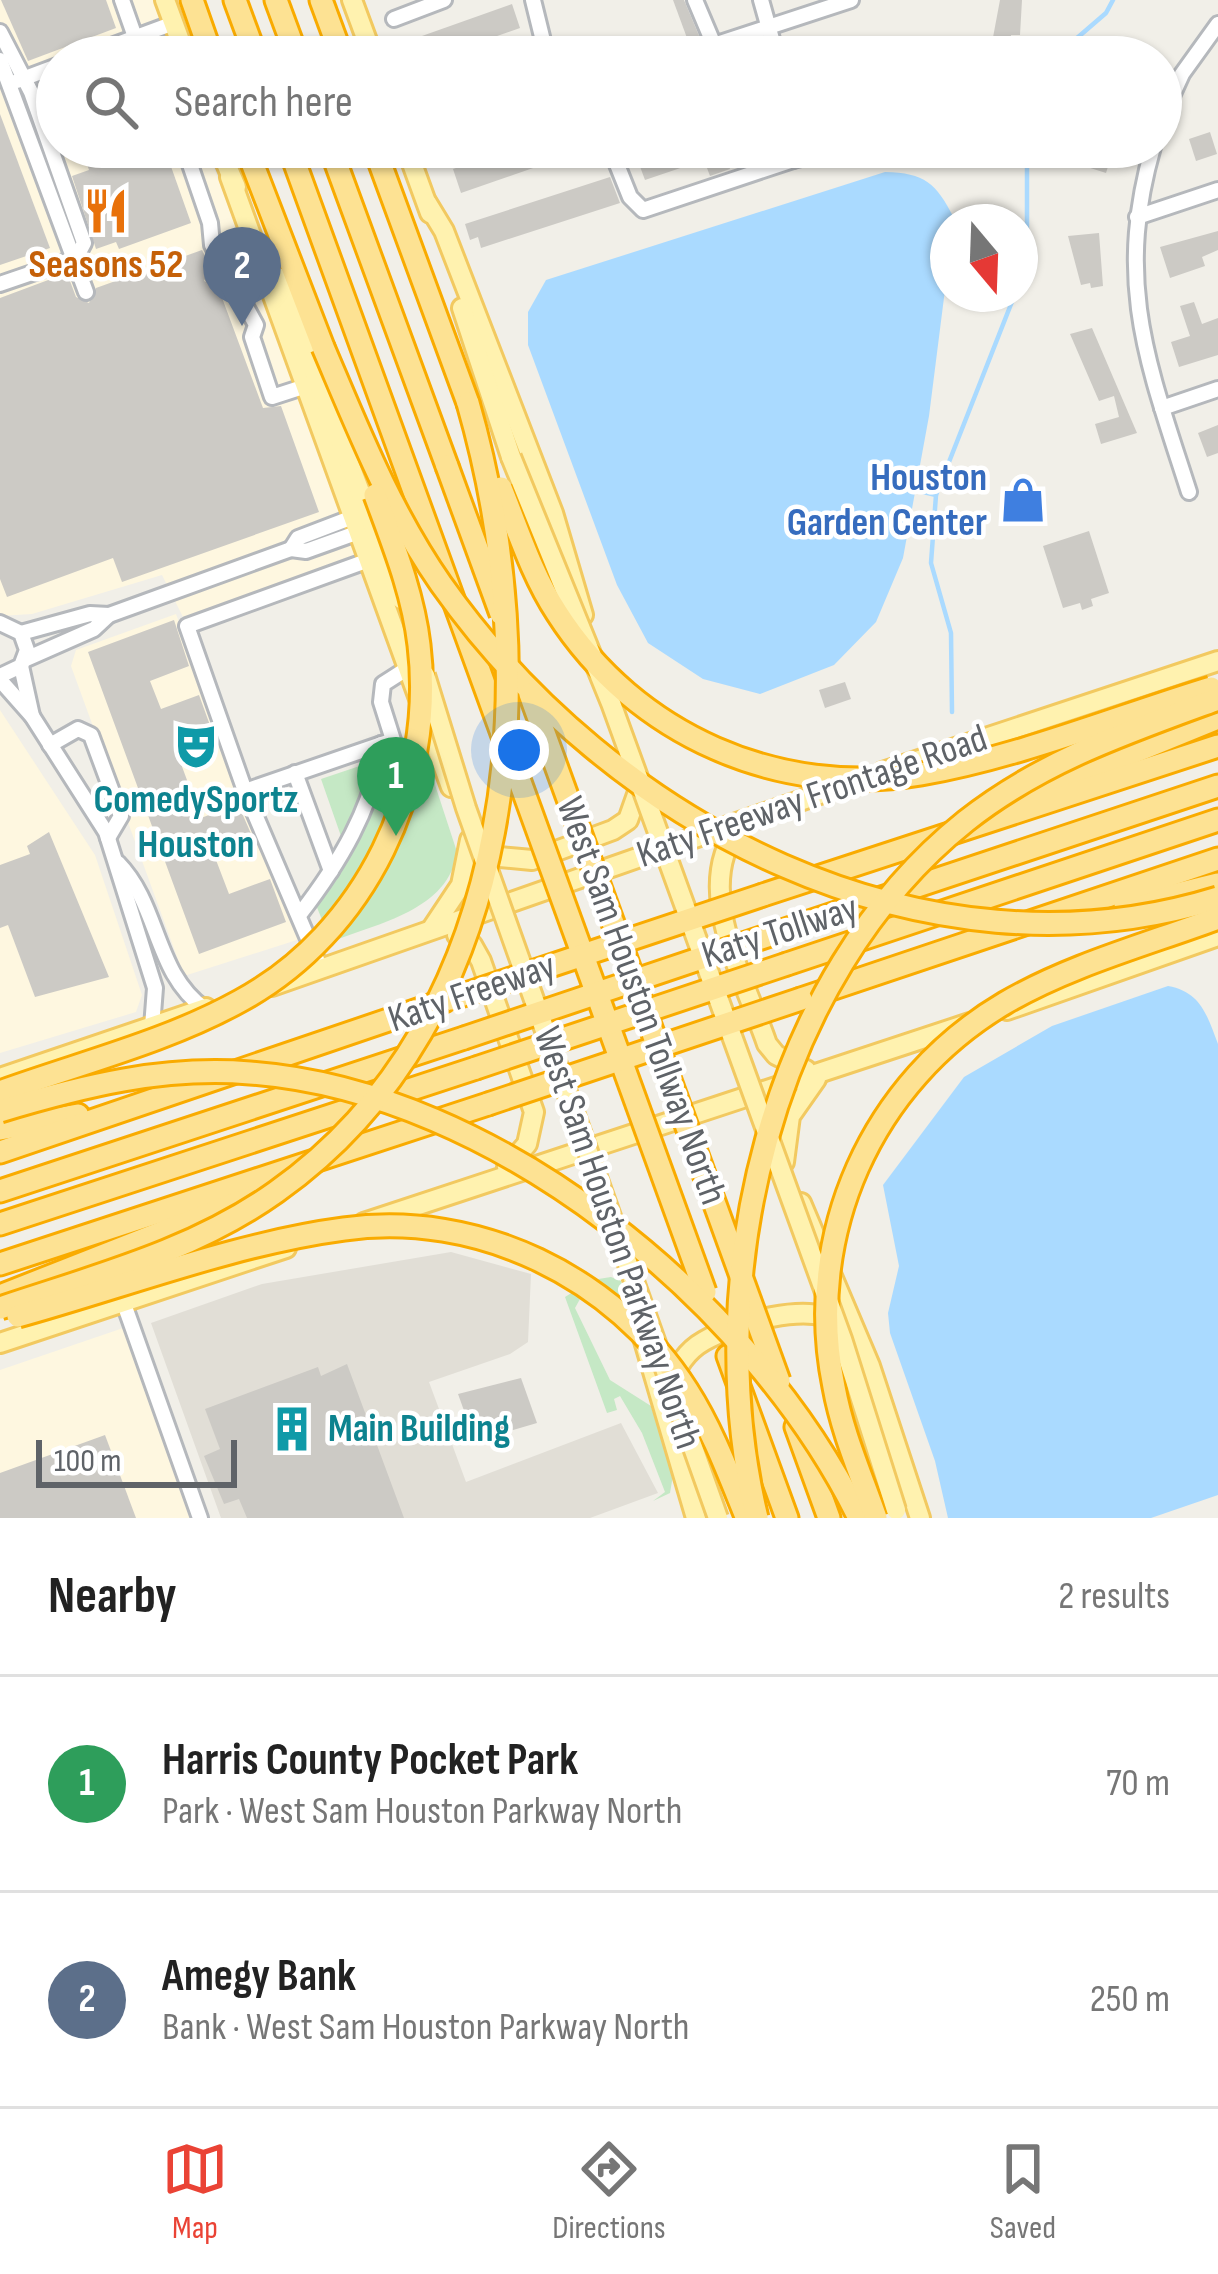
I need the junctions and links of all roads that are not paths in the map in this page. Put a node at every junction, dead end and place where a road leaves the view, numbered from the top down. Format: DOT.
graph roads {
  1 [pos="122,0"];
  2 [pos="165,0"];
  3 [pos="192,0"];
  4 [pos="235,0"];
  5 [pos="276,0"];
  6 [pos="321,0"];
  7 [pos="352,0"];
  8 [pos="444,0"];
  9 [pos="533,0"];
  10 [pos="694,0"];
  11 [pos="761,0"];
  12 [pos="851,0"];
  13 [pos="394,19"];
  14 [pos="173,23"];
  15 [pos="1218,24"];
  16 [pos="769,31"];
  17 [pos="0,32"];
  18 [pos="139,36"];
  19 [pos="178,36"];
  20 [pos="205,36"];
  21 [pos="248,36"];
  22 [pos="289,36"];
  23 [pos="334,36"];
  24 [pos="365,36"];
  25 [pos="542,36"];
  26 [pos="708,36"];
  27 [pos="747,36"];
  28 [pos="771,36"];
  29 [pos="0,60"];
  30 [pos="1182,74"];
  31 [pos="10,83"];
  32 [pos="36,106"];
  33 [pos="58,168"];
  34 [pos="190,168"];
  35 [pos="227,168"];
  36 [pos="254,168"];
  37 [pos="297,168"];
  38 [pos="338,168"];
  39 [pos="382,168"];
  40 [pos="414,168"];
  41 [pos="618,168"];
  42 [pos="757,168"];
  43 [pos="1148,168"];
  44 [pos="230,176"];
  45 [pos="1218,190"];
  46 [pos="427,202"];
  47 [pos="1137,217"];
  48 [pos="76,258"];
  49 [pos="260,259"];
  50 [pos="219,274"];
  51 [pos="0,284"];
  52 [pos="86,292"];
  53 [pos="323,347"];
  54 [pos="306,386"];
  55 [pos="1218,389"];
  56 [pos="468,403"];
  57 [pos="1162,408"];
  58 [pos="1190,492"];
  59 [pos="356,524"];
  60 [pos="369,560"];
  61 [pos="109,615"];
  62 [pos="2,620"];
  63 [pos="21,633"];
  64 [pos="24,662"];
  65 [pos="1218,662"];
  66 [pos="408,668"];
  67 [pos="0,678"];
  68 [pos="1218,686"];
  69 [pos="1218,699"];
  70 [pos="32,716"];
  71 [pos="1218,718"];
  72 [pos="381,744"];
  73 [pos="50,745"];
  74 [pos="1218,746"];
  75 [pos="296,773"];
  76 [pos="1218,786"];
  77 [pos="639,788"];
  78 [pos="245,791"];
  79 [pos="746,819"];
  80 [pos="1218,820"];
  81 [pos="108,838"];
  82 [pos="470,840"];
  83 [pos="658,849"];
  84 [pos="892,854"];
  85 [pos="1218,859"];
  86 [pos="118,863"];
  87 [pos="331,871"];
  88 [pos="1218,884"];
  89 [pos="1218,898"];
  90 [pos="494,906"];
  91 [pos="300,914"];
  92 [pos="1218,918"];
  93 [pos="434,927"];
  94 [pos="1218,936"];
  95 [pos="961,946"];
  96 [pos="321,969"];
  97 [pos="205,1009"];
  98 [pos="152,1027"];
  99 [pos="820,1076"];
  100 [pos="0,1078"];
  101 [pos="0,1092"];
  102 [pos="751,1098"];
  103 [pos="150,1102"];
  104 [pos="0,1112"];
  105 [pos="0,1129"];
  106 [pos="400,1133"];
  107 [pos="0,1152"];
  108 [pos="582,1152"];
  109 [pos="784,1162"];
  110 [pos="484,1184"];
  111 [pos="0,1191"];
  112 [pos="602,1210"];
  113 [pos="0,1224"];
  114 [pos="0,1264"];
  115 [pos="0,1296"];
  116 [pos="123,1301"];
  117 [pos="0,1308"];
  118 [pos="0,1321"];
  119 [pos="0,1343"];
  120 [pos="870,1366"];
  121 [pos="661,1410"];
  122 [pos="891,1515"];
  123 [pos="200,1518"];
  124 [pos="696,1518"];
  125 [pos="718,1518"];
  126 [pos="747,1518"];
  127 [pos="757,1518"];
  128 [pos="787,1518"];
  129 [pos="829,1518"];
  130 [pos="860,1518"];
  131 [pos="920,1518"];
  1 -- 18 [label="street"];
  2 -- 14 [label="main road"];
  3 -- 20 [label="highway"];
  4 -- 21 [label="highway"];
  5 -- 22 [label="highway"];
  6 -- 23 [label="highway"];
  7 -- 24 [label="main road"];
  8 -- 13 [label="street"];
  9 -- 25 [label="street"];
  10 -- 26 [label="street"];
  11 -- 16 [label="street"];
  12 -- 16 [label="street"];
  14 -- 18 [label="street"];
  14 -- 19 [label="main road"];
  15 -- 30 [label="street"];
  16 -- 27 [label="street"];
  16 -- 28 [label="street"];
  17 -- 31 [label="street"];
  29 -- 31 [label="street"];
  31 -- 32 [label="street"];
  33 -- 48 [label="street"];
  34 -- 50 [label="street"];
  35 -- 44 [label="main road, West Sam Houston Parkway North"];
  36 -- 53 [label="highway"];
  37 -- 128 [label="highway, West Sam Houston Tollway North, bridge"];
  38 -- 129 [label="highway, West Sam Houston Tollway North, bridge"];
  39 -- 56 [label="highway"];
  40 -- 46 [label="main road"];
  41 -- 42 [label="street"];
  43 -- 47 [label="street"];
  44 -- 49 [label="main road"];
  44 -- 125 [label="main road, West Sam Houston Parkway North, bridge"];
  45 -- 47 [label="street"];
  46 -- 77 [label="main road"];
  46 -- 122 [label="main road, bridge"];
  47 -- 57 [label="street"];
  48 -- 51 [label="street"];
  48 -- 52 [label="street"];
  49 -- 50 [label="street"];
  49 -- 54 [label="main road"];
  50 -- 54 [label="street"];
  53 -- 89 [label="highway, bridge"];
  53 -- 101 [label="highway, bridge"];
  54 -- 59 [label="main road"];
  55 -- 57 [label="street"];
  56 -- 68 [label="highway, bridge"];
  56 -- 117 [label="highway, bridge"];
  57 -- 58 [label="street"];
  59 -- 60 [label="main road"];
  59 -- 61 [label="street"];
  60 -- 66 [label="main road"];
  60 -- 78 [label="street"];
  61 -- 63 [label="street"];
  61 -- 64 [label="street"];
  62 -- 63 [label="street"];
  63 -- 64 [label="street"];
  64 -- 67 [label="street"];
  64 -- 70 [label="street"];
  65 -- 79 [label="main road, Katy Freeway Frontage Road"];
  66 -- 72 [label="street"];
  66 -- 82 [label="main road"];
  67 -- 70 [label="street"];
  69 -- 127 [label="highway, bridge"];
  70 -- 73 [label="street"];
  71 -- 84 [label="highway"];
  72 -- 75 [label="street"];
  72 -- 87 [label="street"];
  73 -- 81 [label="street"];
  73 -- 81 [label="street"];
  74 -- 84 [label="highway, Katy Freeway"];
  75 -- 78 [label="street"];
  75 -- 87 [label="street"];
  76 -- 111 [label="highway, Katy Tollway, bridge"];
  77 -- 79 [label="main road"];
  77 -- 82 [label="main road"];
  77 -- 83 [label="main road"];
  78 -- 91 [label="street"];
  79 -- 83 [label="main road, Katy Freeway Frontage Road"];
  79 -- 99 [label="main road"];
  80 -- 113 [label="highway, Katy Tollway, bridge"];
  81 -- 86 [label="street"];
  82 -- 90 [label="main road"];
  82 -- 93 [label="main road"];
  83 -- 90 [label="main road, Katy Freeway Frontage Road"];
  83 -- 102 [label="main road"];
  84 -- 103 [label="highway, Katy Freeway, bridge"];
  85 -- 95 [label="highway"];
  86 -- 97 [label="street"];
  86 -- 98 [label="street"];
  87 -- 91 [label="street"];
  88 -- 95 [label="highway"];
  90 -- 93 [label="main road, Katy Freeway Frontage Road"];
  90 -- 108 [label="main road"];
  91 -- 96 [label="street"];
  92 -- 122 [label="highway, bridge"];
  93 -- 96 [label="main road, Katy Freeway Frontage Road"];
  93 -- 110 [label="main road"];
  94 -- 99 [label="main road"];
  95 -- 106 [label="highway, bridge"];
  96 -- 97 [label="main road, Katy Freeway Frontage Road"];
  97 -- 98 [label="main road, Katy Freeway Frontage Road"];
  98 -- 100 [label="main road, Katy Freeway Frontage Road"];
  99 -- 102 [label="main road"];
  99 -- 109 [label="main road"];
  102 -- 108 [label="main road"];
  102 -- 109 [label="main road"];
  103 -- 105 [label="highway"];
  103 -- 107 [label="highway, Katy Freeway"];
  104 -- 130 [label="highway, bridge"];
  106 -- 114 [label="highway"];
  106 -- 115 [label="highway"];
  108 -- 110 [label="main road"];
  108 -- 112 [label="main road"];
  109 -- 120 [label="main road"];
  110 -- 112 [label="main road"];
  110 -- 116 [label="main road"];
  112 -- 121 [label="main road"];
  116 -- 119 [label="main road"];
  116 -- 123 [label="street"];
  118 -- 126 [label="highway, bridge"];
  120 -- 121 [label="main road"];
  120 -- 131 [label="main road"];
  121 -- 124 [label="main road"];
}
